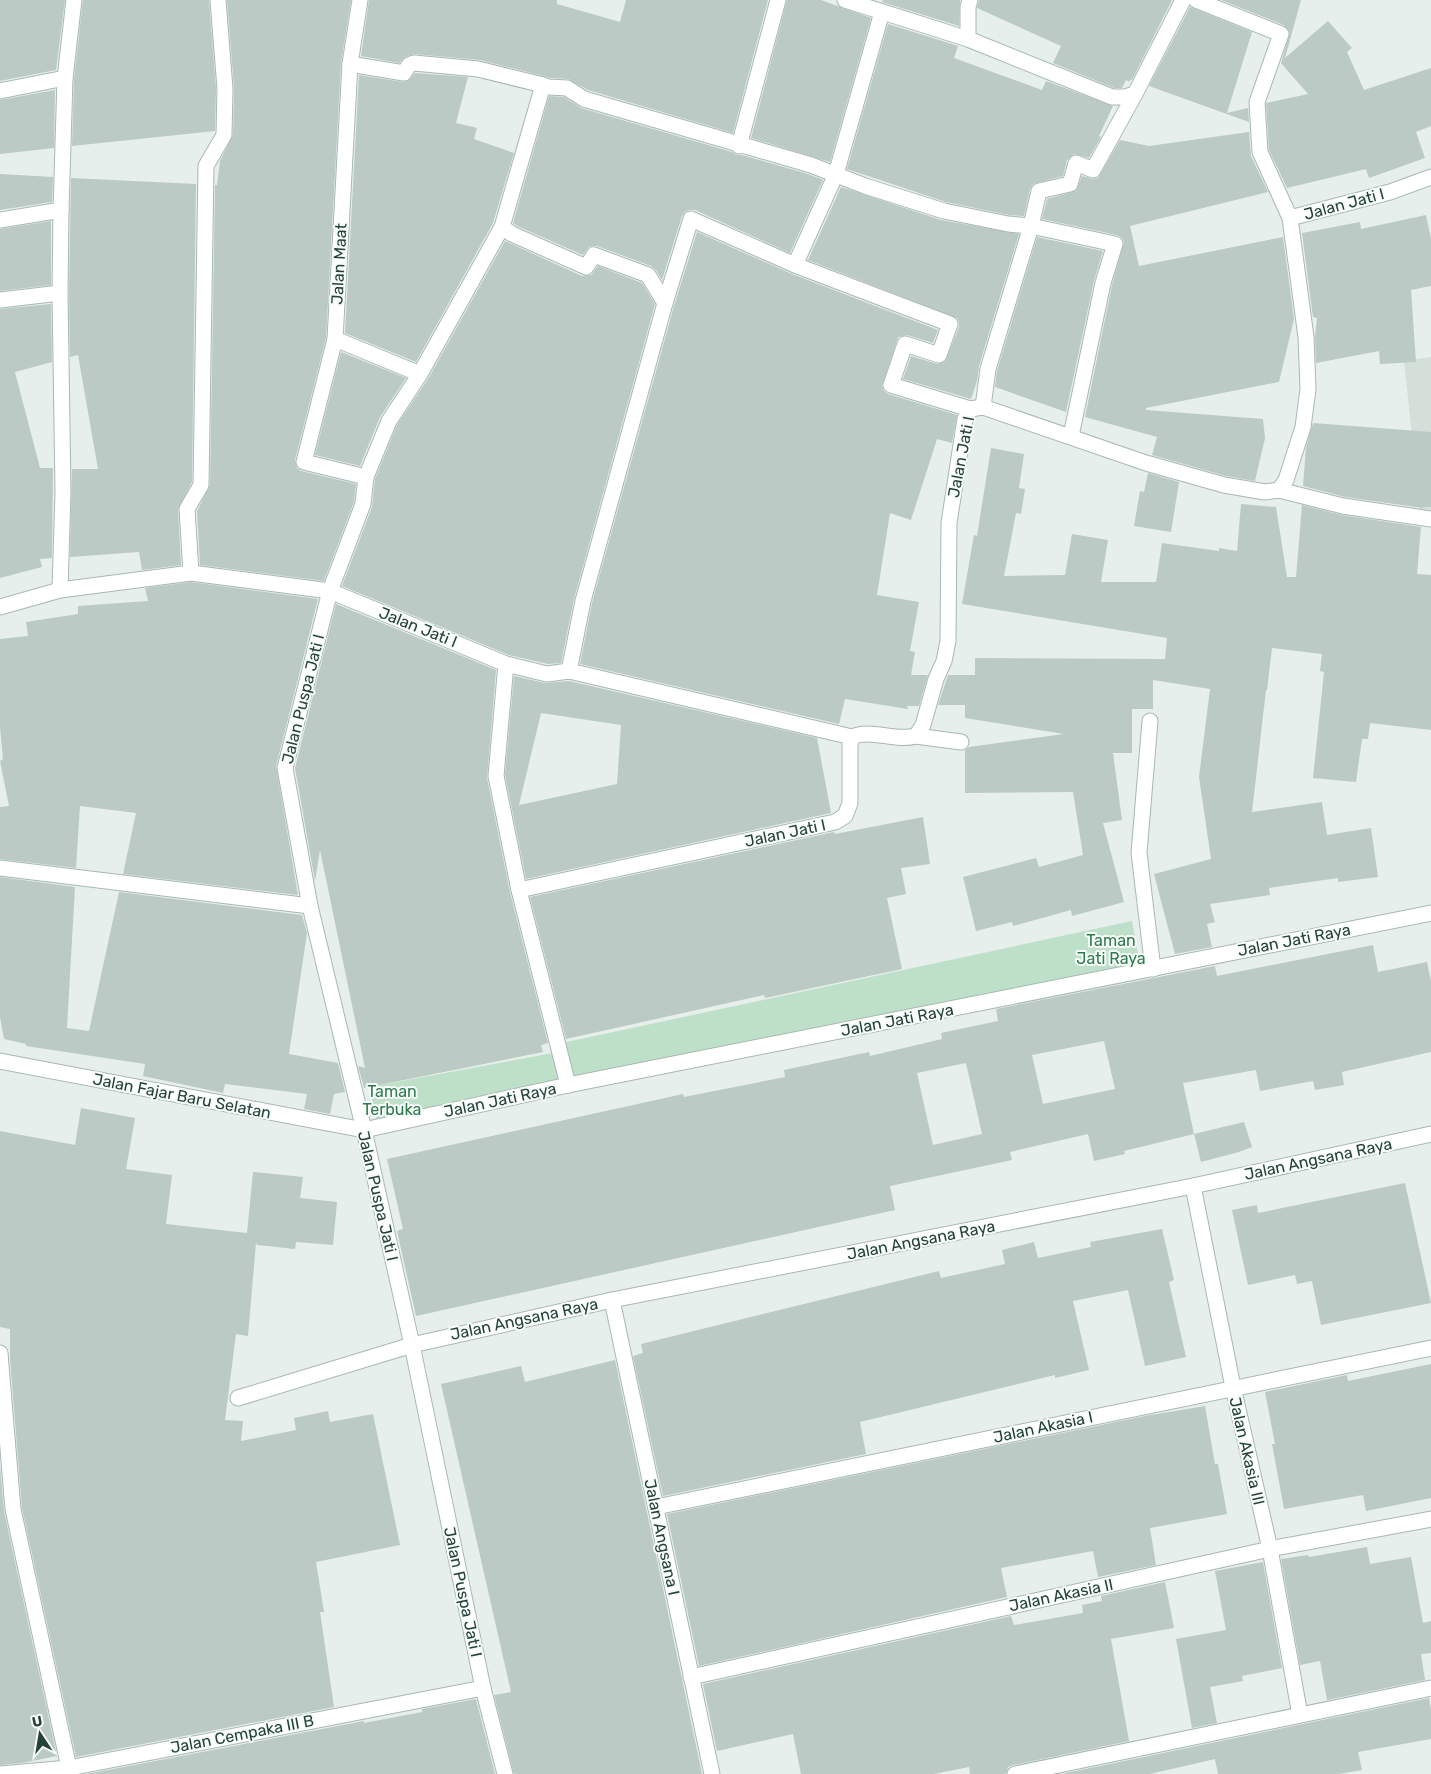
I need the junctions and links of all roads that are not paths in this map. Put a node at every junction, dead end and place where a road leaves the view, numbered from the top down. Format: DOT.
graph roads {
  1 [pos="74,0"];
  2 [pos="218,0"];
  3 [pos="360,0"];
  4 [pos="778,0"];
  5 [pos="845,0"];
  6 [pos="970,0"];
  7 [pos="1182,0"];
  8 [pos="1196,0"];
  9 [pos="882,12"];
  10 [pos="968,39"];
  11 [pos="350,64"];
  12 [pos="65,78"];
  13 [pos="543,85"];
  14 [pos="0,91"];
  15 [pos="1135,94"];
  16 [pos="739,146"];
  17 [pos="836,174"];
  18 [pos="1431,177"];
  19 [pos="61,210"];
  20 [pos="1290,218"];
  21 [pos="0,220"];
  22 [pos="1031,226"];
  23 [pos="502,227"];
  24 [pos="795,265"];
  25 [pos="60,293"];
  26 [pos="0,300"];
  27 [pos="665,304"];
  28 [pos="335,339"];
  29 [pos="420,374"];
  30 [pos="976,408"];
  31 [pos="1071,436"];
  32 [pos="366,477"];
  33 [pos="1279,490"];
  34 [pos="1431,519"];
  35 [pos="191,573"];
  36 [pos="60,590"];
  37 [pos="330,591"];
  38 [pos="0,606"];
  39 [pos="506,664"];
  40 [pos="569,671"];
  41 [pos="1150,720"];
  42 [pos="916,736"];
  43 [pos="852,737"];
  44 [pos="961,742"];
  45 [pos="0,868"];
  46 [pos="519,890"];
  47 [pos="310,906"];
  48 [pos="1431,913"];
  49 [pos="1153,968"];
  50 [pos="0,1061"];
  51 [pos="568,1085"];
  52 [pos="364,1130"];
  53 [pos="1431,1134"];
  54 [pos="1193,1186"];
  55 [pos="612,1300"];
  56 [pos="412,1345"];
  57 [pos="1431,1348"];
  58 [pos="0,1353"];
  59 [pos="1233,1387"];
  60 [pos="238,1398"];
  61 [pos="656,1507"];
  62 [pos="1431,1519"];
  63 [pos="1270,1549"];
  64 [pos="691,1677"];
  65 [pos="484,1688"];
  66 [pos="1431,1688"];
  67 [pos="1300,1715"];
  68 [pos="69,1768"];
  69 [pos="0,1774"];
  70 [pos="505,1774"];
  71 [pos="712,1774"];
  72 [pos="1016,1774"];
  1 -- 12 [label="street"];
  2 -- 35 [label="street"];
  3 -- 11 [label="street, Jalan Maat"];
  4 -- 16 [label="street"];
  5 -- 9 [label="street"];
  6 -- 10 [label="street"];
  7 -- 15 [label="street"];
  8 -- 20 [label="street"];
  9 -- 10 [label="street"];
  9 -- 17 [label="street"];
  10 -- 15 [label="street"];
  11 -- 13 [label="street"];
  11 -- 28 [label="street, Jalan Maat"];
  12 -- 14 [label="street"];
  12 -- 19 [label="street"];
  13 -- 16 [label="street"];
  13 -- 23 [label="street"];
  15 -- 22 [label="street"];
  16 -- 17 [label="street"];
  17 -- 22 [label="street"];
  17 -- 24 [label="street"];
  18 -- 20 [label="street, Jalan Jati I"];
  19 -- 21 [label="street"];
  19 -- 25 [label="street"];
  20 -- 33 [label="street, Jalan Jati I"];
  22 -- 30 [label="street"];
  22 -- 31 [label="street"];
  23 -- 27 [label="street"];
  23 -- 29 [label="street"];
  24 -- 27 [label="street"];
  24 -- 30 [label="street"];
  25 -- 26 [label="street"];
  25 -- 36 [label="street"];
  27 -- 40 [label="street"];
  28 -- 29 [label="street"];
  28 -- 32 [label="street, Jalan Maat"];
  29 -- 32 [label="street"];
  30 -- 31 [label="street, Jalan Jati I"];
  30 -- 42 [label="street, Jalan Jati I"];
  31 -- 33 [label="street, Jalan Jati I"];
  32 -- 37 [label="street"];
  33 -- 34 [label="street"];
  35 -- 36 [label="street, Jalan Jati I"];
  35 -- 37 [label="street, Jalan Jati I"];
  36 -- 38 [label="street, Jalan Jati I"];
  37 -- 39 [label="street, Jalan Jati I"];
  37 -- 47 [label="street, Jalan Puspa Jati I"];
  39 -- 40 [label="street, Jalan Jati I"];
  39 -- 46 [label="street"];
  40 -- 43 [label="street, Jalan Jati I"];
  41 -- 49 [label="street"];
  42 -- 43 [label="street"];
  42 -- 44 [label="street"];
  43 -- 46 [label="street, Jalan Jati I"];
  45 -- 47 [label="street"];
  46 -- 51 [label="street"];
  47 -- 52 [label="street, Jalan Puspa Jati I"];
  48 -- 49 [label="street, Jalan Jati Raya"];
  49 -- 51 [label="street, Jalan Jati Raya"];
  50 -- 52 [label="street, Jalan Fajar Baru Selatan"];
  51 -- 52 [label="street, Jalan Jati Raya"];
  52 -- 56 [label="street, Jalan Puspa Jati I"];
  53 -- 54 [label="street, Jalan Angsana Raya"];
  54 -- 55 [label="street, Jalan Angsana Raya"];
  54 -- 59 [label="street, Jalan Akasia III"];
  55 -- 56 [label="street, Jalan Angsana Raya"];
  55 -- 61 [label="street, Jalan Angsana I"];
  56 -- 60 [label="street, Jalan Angsana Raya"];
  56 -- 65 [label="street, Jalan Puspa Jati I"];
  57 -- 59 [label="street, Jalan Akasia I"];
  58 -- 68 [label="street"];
  59 -- 61 [label="street, Jalan Akasia I"];
  59 -- 63 [label="street, Jalan Akasia III"];
  61 -- 64 [label="street, Jalan Angsana I"];
  62 -- 63 [label="street, Jalan Akasia II"];
  63 -- 64 [label="street, Jalan Akasia II"];
  63 -- 67 [label="street, Jalan Akasia III"];
  64 -- 71 [label="street, Jalan Angsana I"];
  65 -- 68 [label="street, Jalan Cempaka III B"];
  65 -- 70 [label="street, Jalan Puspa Jati I"];
  66 -- 67 [label="street"];
  67 -- 72 [label="street"];
  68 -- 69 [label="street, Jalan Cempaka III B"];
}
